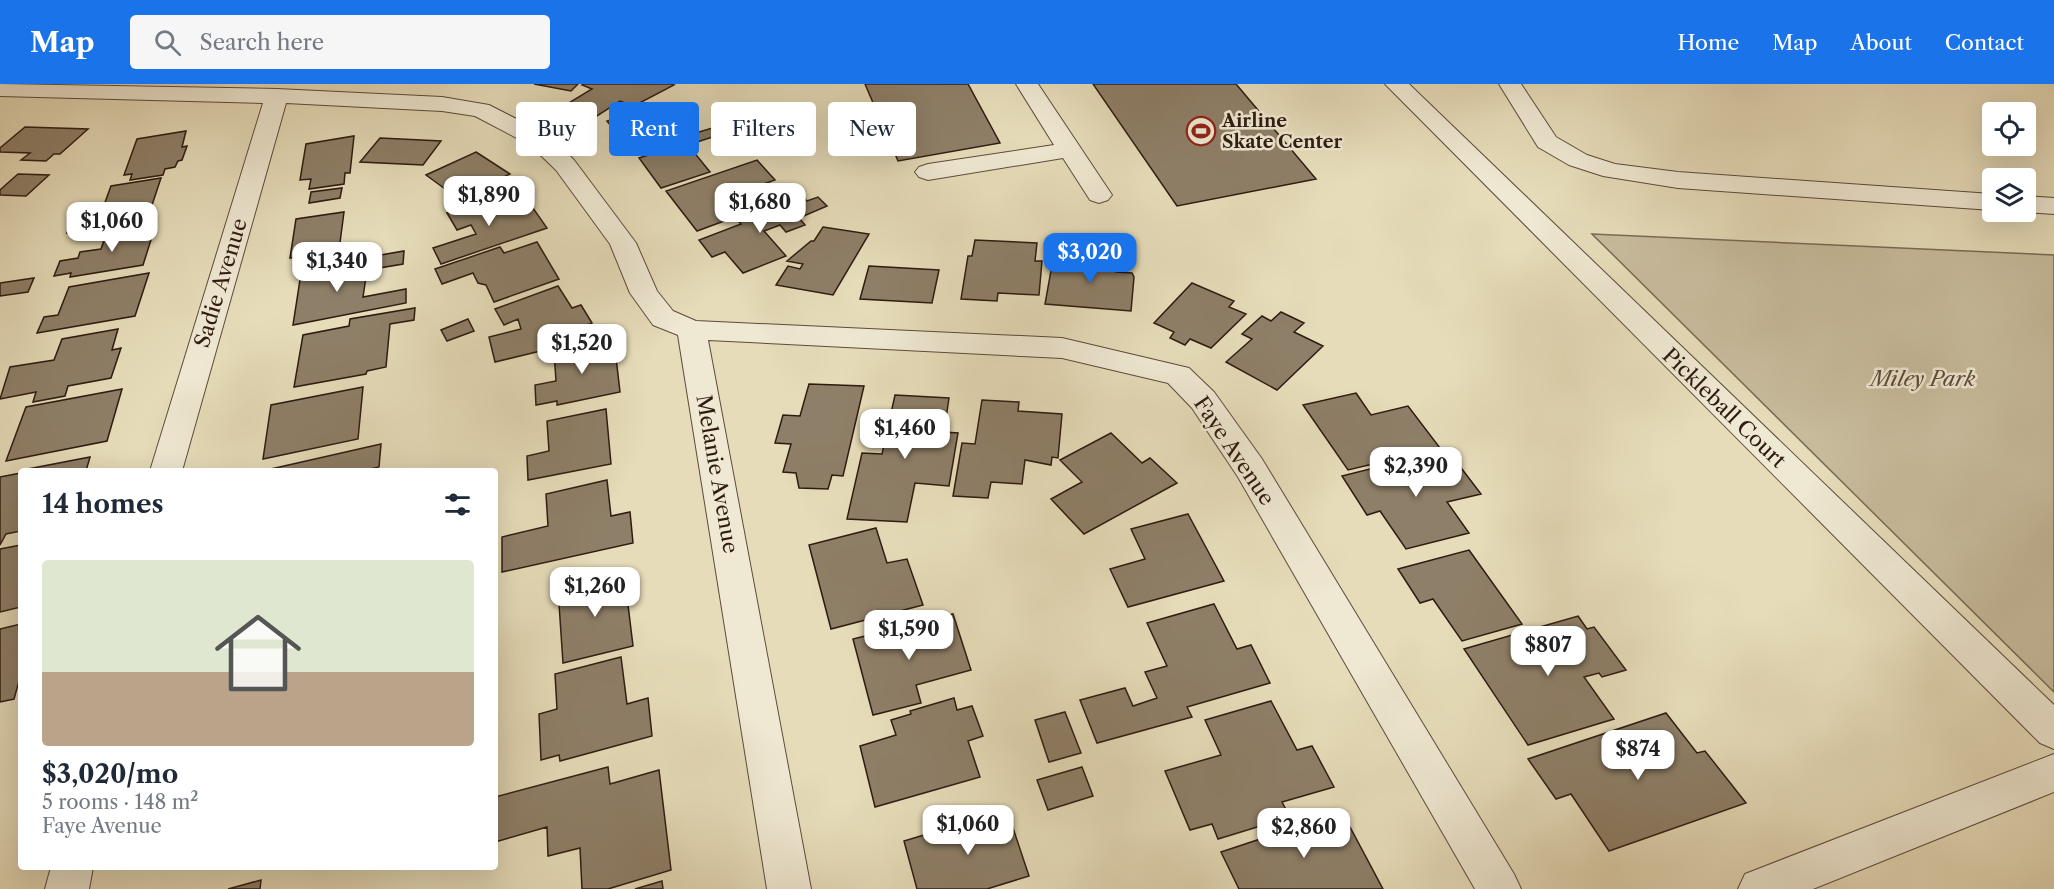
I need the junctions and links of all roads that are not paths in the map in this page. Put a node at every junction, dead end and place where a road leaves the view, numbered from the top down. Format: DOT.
graph roads {
  1 [pos="1027,84"];
  2 [pos="1396,84"];
  3 [pos="1510,84"];
  4 [pos="0,89"];
  5 [pos="277,96"];
  6 [pos="1070,150"];
  7 [pos="928,172"];
  8 [pos="1099,195"];
  9 [pos="1982,201"];
  10 [pos="2036,205"];
  11 [pos="2054,206"];
  12 [pos="692,330"];
  13 [pos="167,468"];
  14 [pos="2054,731"];
  15 [pos="2054,773"];
  16 [pos="71,870"];
  17 [pos="67,889"];
  18 [pos="789,889"];
  19 [pos="1499,889"];
  20 [pos="1760,889"];
  1 -- 6 [label="street"];
  2 -- 14 [label="street, Pickleball Court"];
  3 -- 9 [label="street"];
  4 -- 5 [label="street"];
  5 -- 12 [label="street"];
  5 -- 13 [label="street, Sadie Avenue"];
  6 -- 7 [label="street"];
  6 -- 8 [label="street"];
  10 -- 11 [label="street"];
  12 -- 18 [label="street, Melanie Avenue"];
  12 -- 19 [label="street, Faye Avenue"];
  15 -- 20 [label="street"];
  16 -- 17 [label="street"];
}
